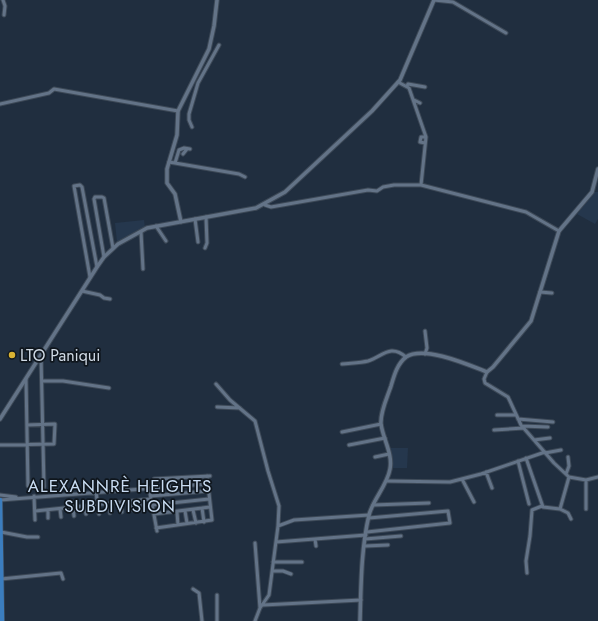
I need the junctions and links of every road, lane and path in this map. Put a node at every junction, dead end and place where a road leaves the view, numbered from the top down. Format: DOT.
graph roads {
  1 [pos="3,0"];
  2 [pos="217,0"];
  3 [pos="434,0"];
  4 [pos="459,0"];
  5 [pos="459,6"];
  6 [pos="4,15"];
  7 [pos="506,33"];
  8 [pos="219,44"];
  9 [pos="193,81"];
  10 [pos="398,82"];
  11 [pos="198,83"];
  12 [pos="407,86"];
  13 [pos="425,87"];
  14 [pos="414,100"];
  15 [pos="420,103"];
  16 [pos="0,104"];
  17 [pos="178,111"];
  18 [pos="192,127"];
  19 [pos="426,137"];
  20 [pos="425,143"];
  21 [pos="183,154"];
  22 [pos="169,162"];
  23 [pos="175,163"];
  24 [pos="598,169"];
  25 [pos="245,177"];
  26 [pos="421,185"];
  27 [pos="265,205"];
  28 [pos="206,217"];
  29 [pos="195,219"];
  30 [pos="181,222"];
  31 [pos="156,226"];
  32 [pos="559,231"];
  33 [pos="141,232"];
  34 [pos="166,241"];
  35 [pos="198,242"];
  36 [pos="113,248"];
  37 [pos="204,248"];
  38 [pos="104,256"];
  39 [pos="97,266"];
  40 [pos="143,269"];
  41 [pos="90,277"];
  42 [pos="82,291"];
  43 [pos="540,292"];
  44 [pos="552,293"];
  45 [pos="110,299"];
  46 [pos="424,331"];
  47 [pos="425,354"];
  48 [pos="41,355"];
  49 [pos="406,357"];
  50 [pos="342,364"];
  51 [pos="487,372"];
  52 [pos="26,379"];
  53 [pos="42,381"];
  54 [pos="216,384"];
  55 [pos="109,388"];
  56 [pos="217,407"];
  57 [pos="240,408"];
  58 [pos="497,415"];
  59 [pos="516,415"];
  60 [pos="0,419"];
  61 [pos="518,419"];
  62 [pos="554,422"];
  63 [pos="43,424"];
  64 [pos="381,424"];
  65 [pos="27,425"];
  66 [pos="523,427"];
  67 [pos="548,427"];
  68 [pos="494,430"];
  69 [pos="342,432"];
  70 [pos="384,438"];
  71 [pos="550,438"];
  72 [pos="534,440"];
  73 [pos="43,444"];
  74 [pos="0,445"];
  75 [pos="27,445"];
  76 [pos="349,445"];
  77 [pos="561,450"];
  78 [pos="545,452"];
  79 [pos="389,454"];
  80 [pos="375,456"];
  81 [pos="526,458"];
  82 [pos="568,458"];
  83 [pos="518,461"];
  84 [pos="486,472"];
  85 [pos="566,474"];
  86 [pos="570,477"];
  87 [pos="598,477"];
  88 [pos="462,479"];
  89 [pos="586,480"];
  90 [pos="387,481"];
  91 [pos="207,484"];
  92 [pos="28,486"];
  93 [pos="44,487"];
  94 [pos="158,487"];
  95 [pos="149,488"];
  96 [pos="492,488"];
  97 [pos="208,491"];
  98 [pos="96,492"];
  99 [pos="0,496"];
  100 [pos="34,496"];
  101 [pos="151,497"];
  102 [pos="2,499"];
  103 [pos="209,499"];
  104 [pos="141,500"];
  105 [pos="132,502"];
  106 [pos="474,502"];
  107 [pos="121,503"];
  108 [pos="429,503"];
  109 [pos="110,504"];
  110 [pos="529,504"];
  111 [pos="98,505"];
  112 [pos="152,505"];
  113 [pos="373,505"];
  114 [pos="85,506"];
  115 [pos="542,506"];
  116 [pos="73,507"];
  117 [pos="210,507"];
  118 [pos="202,508"];
  119 [pos="60,509"];
  120 [pos="560,509"];
  121 [pos="586,509"];
  122 [pos="48,510"];
  123 [pos="133,510"];
  124 [pos="142,510"];
  125 [pos="193,510"];
  126 [pos="35,511"];
  127 [pos="185,511"];
  128 [pos="122,512"];
  129 [pos="177,512"];
  130 [pos="110,513"];
  131 [pos="86,514"];
  132 [pos="99,514"];
  133 [pos="154,514"];
  134 [pos="74,516"];
  135 [pos="369,516"];
  136 [pos="61,517"];
  137 [pos="48,518"];
  138 [pos="571,519"];
  139 [pos="36,520"];
  140 [pos="204,522"];
  141 [pos="196,523"];
  142 [pos="0,524"];
  143 [pos="187,524"];
  144 [pos="178,525"];
  145 [pos="278,526"];
  146 [pos="0,533"];
  147 [pos="366,535"];
  148 [pos="401,536"];
  149 [pos="38,537"];
  150 [pos="315,539"];
  151 [pos="276,542"];
  152 [pos="255,543"];
  153 [pos="388,544"];
  154 [pos="316,546"];
  155 [pos="365,546"];
  156 [pos="274,562"];
  157 [pos="302,562"];
  158 [pos="273,571"];
  159 [pos="526,573"];
  160 [pos="292,574"];
  161 [pos="1,579"];
  162 [pos="64,579"];
  163 [pos="193,589"];
  164 [pos="217,595"];
  165 [pos="360,600"];
  166 [pos="263,605"];
  167 [pos="260,608"];
  168 [pos="2,621"];
  169 [pos="202,621"];
  170 [pos="217,621"];
  171 [pos="255,621"];
  172 [pos="360,621"];
  1 -- 6 [label="street"];
  2 -- 9 [label="street"];
  3 -- 5 [label="street"];
  3 -- 10 [label="street"];
  4 -- 5 [label="street"];
  5 -- 7 [label="street"];
  8 -- 11 [label="street"];
  9 -- 11 [label="street"];
  9 -- 17 [label="street"];
  10 -- 12 [label="street"];
  10 -- 27 [label="street"];
  11 -- 18 [label="street"];
  12 -- 13 [label="street"];
  12 -- 14 [label="street"];
  14 -- 15 [label="street"];
  14 -- 19 [label="street"];
  16 -- 17 [label="street"];
  17 -- 22 [label="street"];
  19 -- 20 [label="street"];
  19 -- 20 [label="street"];
  20 -- 26 [label="street"];
  21 -- 23 [label="street"];
  22 -- 23 [label="street"];
  22 -- 30 [label="street"];
  23 -- 25 [label="street"];
  24 -- 32 [label="street"];
  26 -- 27 [label="street"];
  26 -- 32 [label="street"];
  27 -- 28 [label="street"];
  28 -- 29 [label="street"];
  28 -- 37 [label="street"];
  29 -- 30 [label="street"];
  29 -- 35 [label="street"];
  30 -- 31 [label="street"];
  31 -- 33 [label="street"];
  31 -- 34 [label="street"];
  32 -- 43 [label="street"];
  33 -- 36 [label="street"];
  33 -- 40 [label="street"];
  36 -- 38 [label="street"];
  36 -- 38 [label="street"];
  38 -- 39 [label="street"];
  39 -- 41 [label="street"];
  39 -- 41 [label="street"];
  41 -- 42 [label="street"];
  42 -- 45 [label="street"];
  42 -- 48 [label="street"];
  43 -- 44 [label="street"];
  43 -- 51 [label="street"];
  46 -- 47 [label="street"];
  47 -- 49 [label="street"];
  47 -- 51 [label="street"];
  48 -- 52 [label="street"];
  48 -- 53 [label="street"];
  49 -- 50 [label="street"];
  49 -- 64 [label="street"];
  51 -- 59 [label="street"];
  52 -- 60 [label="street"];
  52 -- 65 [label="street"];
  53 -- 55 [label="street"];
  53 -- 63 [label="street"];
  54 -- 57 [label="street"];
  56 -- 57 [label="street"];
  57 -- 145 [label="street"];
  58 -- 59 [label="street"];
  59 -- 61 [label="street"];
  61 -- 62 [label="street"];
  61 -- 66 [label="street"];
  63 -- 65 [label="street"];
  63 -- 73 [label="street"];
  63 -- 73 [label="street"];
  64 -- 69 [label="street"];
  64 -- 70 [label="street"];
  65 -- 75 [label="street"];
  66 -- 67 [label="street"];
  66 -- 68 [label="street"];
  66 -- 72 [label="street"];
  70 -- 76 [label="street"];
  70 -- 79 [label="street"];
  71 -- 72 [label="street"];
  72 -- 78 [label="street"];
  73 -- 75 [label="street"];
  73 -- 93 [label="street"];
  74 -- 75 [label="street"];
  75 -- 92 [label="street"];
  77 -- 78 [label="street"];
  78 -- 81 [label="street"];
  78 -- 85 [label="street"];
  79 -- 80 [label="street"];
  79 -- 90 [label="street"];
  81 -- 83 [label="street"];
  81 -- 115 [label="street"];
  82 -- 85 [label="street"];
  83 -- 84 [label="street"];
  83 -- 110 [label="street"];
  84 -- 88 [label="street"];
  84 -- 96 [label="street"];
  85 -- 86 [label="street"];
  86 -- 89 [label="street"];
  86 -- 120 [label="street"];
  87 -- 89 [label="street"];
  88 -- 90 [label="street"];
  88 -- 106 [label="street"];
  89 -- 121 [label="street"];
  90 -- 113 [label="street"];
  91 -- 94 [label="street"];
  91 -- 94 [label="street"];
  91 -- 97 [label="street"];
  94 -- 95 [label="street"];
  95 -- 98 [label="street"];
  95 -- 101 [label="street"];
  97 -- 101 [label="street"];
  97 -- 103 [label="street"];
  98 -- 100 [label="street"];
  98 -- 111 [label="street"];
  99 -- 102 [label="street"];
  100 -- 102 [label="street"];
  100 -- 126 [label="street"];
  101 -- 104 [label="street"];
  101 -- 112 [label="street"];
  102 -- 142 [label="main road"];
  103 -- 112 [label="street"];
  103 -- 117 [label="street"];
  104 -- 105 [label="street"];
  104 -- 124 [label="street"];
  105 -- 107 [label="street"];
  105 -- 123 [label="street"];
  107 -- 109 [label="street"];
  107 -- 128 [label="street"];
  108 -- 113 [label="street"];
  109 -- 111 [label="street"];
  109 -- 130 [label="street"];
  111 -- 114 [label="street"];
  111 -- 132 [label="street"];
  112 -- 133 [label="street"];
  113 -- 135 [label="street"];
  114 -- 116 [label="street"];
  114 -- 131 [label="street"];
  115 -- 120 [label="street"];
  115 -- 159 [label="street"];
  116 -- 119 [label="street"];
  116 -- 134 [label="street"];
  117 -- 118 [label="street"];
  117 -- 140 [label="street"];
  118 -- 125 [label="street"];
  118 -- 140 [label="street"];
  119 -- 122 [label="street"];
  119 -- 136 [label="street"];
  120 -- 138 [label="street"];
  122 -- 126 [label="street"];
  122 -- 137 [label="street"];
  125 -- 127 [label="street"];
  125 -- 141 [label="street"];
  126 -- 139 [label="street"];
  127 -- 129 [label="street"];
  127 -- 143 [label="street"];
  129 -- 133 [label="street"];
  129 -- 144 [label="street"];
  133 -- 144 [label="street"];
  135 -- 145 [label="street"];
  135 -- 147 [label="street"];
  135 -- 147 [label="street"];
  140 -- 141 [label="street"];
  141 -- 143 [label="street"];
  142 -- 146 [label="main road"];
  143 -- 144 [label="street"];
  145 -- 151 [label="street"];
  146 -- 149 [label="street"];
  146 -- 161 [label="main road"];
  147 -- 148 [label="street"];
  147 -- 150 [label="street"];
  147 -- 155 [label="street"];
  150 -- 151 [label="street"];
  150 -- 154 [label="street"];
  151 -- 156 [label="street"];
  152 -- 167 [label="street"];
  153 -- 155 [label="street"];
  155 -- 165 [label="street"];
  156 -- 157 [label="street"];
  156 -- 158 [label="street"];
  158 -- 160 [label="street"];
  158 -- 166 [label="street"];
  161 -- 162 [label="street"];
  161 -- 168 [label="main road"];
  163 -- 169 [label="street"];
  164 -- 170 [label="street"];
  165 -- 166 [label="street"];
  165 -- 172 [label="street"];
  166 -- 167 [label="street"];
  167 -- 171 [label="street"];
}
